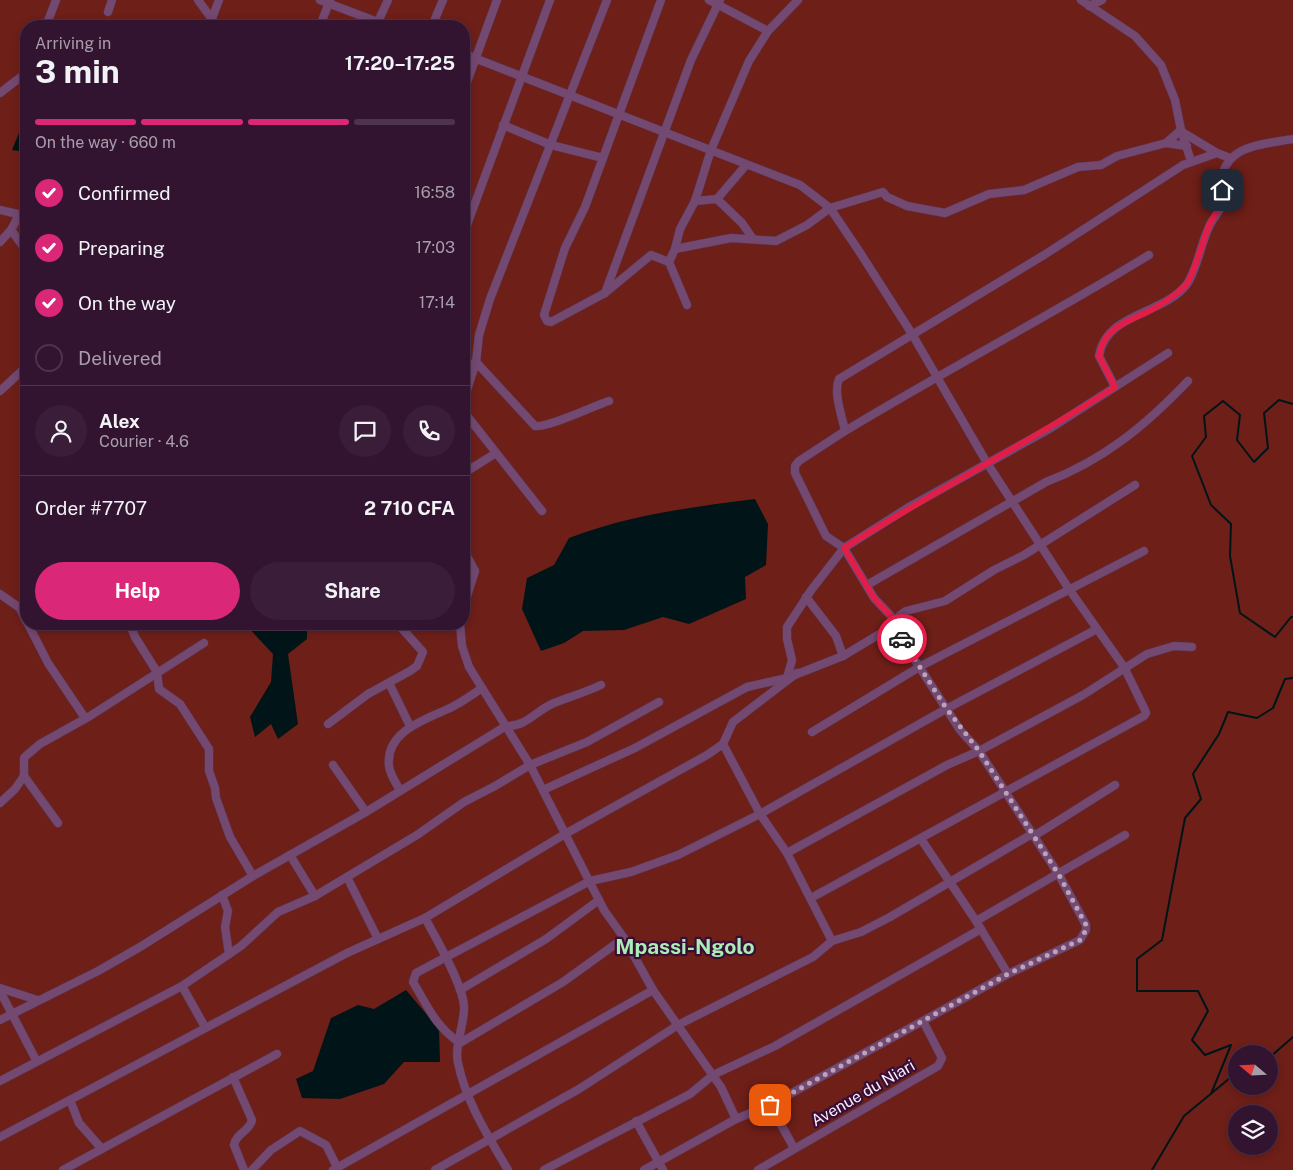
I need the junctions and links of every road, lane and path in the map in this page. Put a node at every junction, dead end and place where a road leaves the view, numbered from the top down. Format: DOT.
graph roads {
  1 [pos="56,0"];
  2 [pos="112,0"];
  3 [pos="198,0"];
  4 [pos="219,0"];
  5 [pos="320,0"];
  6 [pos="388,0"];
  7 [pos="443,0"];
  8 [pos="497,0"];
  9 [pos="550,0"];
  10 [pos="607,0"];
  11 [pos="661,0"];
  12 [pos="709,0"];
  13 [pos="798,0"];
  14 [pos="1081,0"];
  15 [pos="1102,0"];
  16 [pos="330,2"];
  17 [pos="719,2"];
  18 [pos="1089,6"];
  19 [pos="108,12"];
  20 [pos="48,20"];
  21 [pos="210,20"];
  22 [pos="214,20"];
  23 [pos="322,20"];
  24 [pos="368,20"];
  25 [pos="379,20"];
  26 [pos="435,20"];
  27 [pos="768,31"];
  28 [pos="470,56"];
  29 [pos="475,58"];
  30 [pos="470,73"];
  31 [pos="522,77"];
  32 [pos="20,78"];
  33 [pos="0,93"];
  34 [pos="570,95"];
  35 [pos="618,114"];
  36 [pos="503,125"];
  37 [pos="1181,130"];
  38 [pos="665,134"];
  39 [pos="1293,138"];
  40 [pos="1166,143"];
  41 [pos="550,145"];
  42 [pos="1187,146"];
  43 [pos="711,150"];
  44 [pos="1216,153"];
  45 [pos="603,158"];
  46 [pos="1230,158"];
  47 [pos="1191,161"];
  48 [pos="746,165"];
  49 [pos="1224,167"];
  50 [pos="717,199"];
  51 [pos="695,202"];
  52 [pos="830,208"];
  53 [pos="0,210"];
  54 [pos="20,214"];
  55 [pos="470,216"];
  56 [pos="20,219"];
  57 [pos="11,230"];
  58 [pos="753,239"];
  59 [pos="0,242"];
  60 [pos="20,242"];
  61 [pos="675,249"];
  62 [pos="1149,255"];
  63 [pos="669,262"];
  64 [pos="605,293"];
  65 [pos="687,305"];
  66 [pos="912,334"];
  67 [pos="1168,353"];
  68 [pos="476,362"];
  69 [pos="470,365"];
  70 [pos="20,373"];
  71 [pos="936,376"];
  72 [pos="470,380"];
  73 [pos="1188,381"];
  74 [pos="1115,387"];
  75 [pos="0,391"];
  76 [pos="609,401"];
  77 [pos="470,420"];
  78 [pos="846,431"];
  79 [pos="496,453"];
  80 [pos="987,463"];
  81 [pos="470,469"];
  82 [pos="1135,486"];
  83 [pos="1013,501"];
  84 [pos="542,511"];
  85 [pos="1040,544"];
  86 [pos="844,548"];
  87 [pos="1144,551"];
  88 [pos="470,563"];
  89 [pos="867,585"];
  90 [pos="470,587"];
  91 [pos="1069,589"];
  92 [pos="0,594"];
  93 [pos="806,597"];
  94 [pos="20,605"];
  95 [pos="893,626"];
  96 [pos="1097,629"];
  97 [pos="31,630"];
  98 [pos="132,630"];
  99 [pos="404,630"];
  100 [pos="461,630"];
  101 [pos="204,643"];
  102 [pos="1192,647"];
  103 [pos="842,656"];
  104 [pos="921,666"];
  105 [pos="1124,667"];
  106 [pos="157,672"];
  107 [pos="797,673"];
  108 [pos="787,678"];
  109 [pos="389,683"];
  110 [pos="601,685"];
  111 [pos="482,688"];
  112 [pos="659,702"];
  113 [pos="946,708"];
  114 [pos="85,718"];
  115 [pos="328,724"];
  116 [pos="410,726"];
  117 [pos="506,726"];
  118 [pos="812,732"];
  119 [pos="723,744"];
  120 [pos="979,751"];
  121 [pos="334,765"];
  122 [pos="530,765"];
  123 [pos="24,776"];
  124 [pos="1115,785"];
  125 [pos="400,790"];
  126 [pos="544,790"];
  127 [pos="1004,792"];
  128 [pos="0,803"];
  129 [pos="366,812"];
  130 [pos="760,814"];
  131 [pos="58,823"];
  132 [pos="565,834"];
  133 [pos="1032,834"];
  134 [pos="1125,835"];
  135 [pos="921,840"];
  136 [pos="787,853"];
  137 [pos="290,855"];
  138 [pos="1059,875"];
  139 [pos="254,876"];
  140 [pos="348,877"];
  141 [pos="590,881"];
  142 [pos="950,881"];
  143 [pos="222,895"];
  144 [pos="315,896"];
  145 [pos="811,898"];
  146 [pos="599,900"];
  147 [pos="426,918"];
  148 [pos="976,921"];
  149 [pos="981,929"];
  150 [pos="624,938"];
  151 [pos="378,939"];
  152 [pos="832,941"];
  153 [pos="229,954"];
  154 [pos="447,958"];
  155 [pos="1008,974"];
  156 [pos="182,986"];
  157 [pos="0,990"];
  158 [pos="460,990"];
  159 [pos="653,990"];
  160 [pos="37,1000"];
  161 [pos="13,1013"];
  162 [pos="0,1020"];
  163 [pos="923,1021"];
  164 [pos="678,1025"];
  165 [pos="205,1027"];
  166 [pos="460,1043"];
  167 [pos="277,1054"];
  168 [pos="36,1060"];
  169 [pos="713,1076"];
  170 [pos="233,1077"];
  171 [pos="0,1081"];
  172 [pos="467,1095"];
  173 [pos="70,1100"];
  174 [pos="770,1105"];
  175 [pos="736,1119"];
  176 [pos="636,1121"];
  177 [pos="0,1137"];
  178 [pos="490,1140"];
  179 [pos="794,1148"];
  180 [pos="102,1149"];
  181 [pos="659,1162"];
  182 [pos="335,1169"];
  183 [pos="63,1170"];
  184 [pos="244,1170"];
  185 [pos="252,1170"];
  186 [pos="435,1170"];
  187 [pos="508,1170"];
  188 [pos="544,1170"];
  189 [pos="644,1170"];
  190 [pos="663,1170"];
  191 [pos="758,1170"];
  1 -- 20 [label="street"];
  2 -- 19 [label="street"];
  3 -- 21 [label="street"];
  4 -- 22 [label="street"];
  5 -- 16 [label="street"];
  6 -- 25 [label="street"];
  7 -- 26 [label="street"];
  8 -- 29 [label="street"];
  9 -- 31 [label="street"];
  10 -- 34 [label="street"];
  11 -- 35 [label="street"];
  12 -- 17 [label="street"];
  13 -- 27 [label="street"];
  14 -- 18 [label="street"];
  15 -- 18 [label="street"];
  16 -- 23 [label="street"];
  16 -- 24 [label="street"];
  17 -- 27 [label="street"];
  17 -- 38 [label="street"];
  18 -- 37 [label="street"];
  27 -- 43 [label="street"];
  28 -- 29 [label="street"];
  29 -- 30 [label="street"];
  29 -- 31 [label="street"];
  31 -- 34 [label="street"];
  31 -- 36 [label="street"];
  32 -- 33 [label="street"];
  34 -- 35 [label="street"];
  34 -- 41 [label="street"];
  35 -- 38 [label="street"];
  35 -- 45 [label="street"];
  36 -- 41 [label="street"];
  36 -- 55 [label="street"];
  37 -- 40 [label="street"];
  37 -- 42 [label="street"];
  37 -- 44 [label="street"];
  38 -- 43 [label="street"];
  38 -- 64 [label="street"];
  39 -- 46 [label="street"];
  40 -- 42 [label="street"];
  40 -- 52 [label="street"];
  41 -- 45 [label="street"];
  41 -- 68 [label="street"];
  42 -- 47 [label="street"];
  43 -- 48 [label="street"];
  43 -- 51 [label="street"];
  44 -- 46 [label="street"];
  44 -- 47 [label="street"];
  44 -- 49 [label="street"];
  45 -- 64 [label="street"];
  46 -- 49 [label="street"];
  47 -- 66 [label="street"];
  48 -- 50 [label="street"];
  48 -- 52 [label="street"];
  49 -- 74 [label="street"];
  50 -- 51 [label="street"];
  50 -- 58 [label="street"];
  51 -- 61 [label="street"];
  52 -- 58 [label="street"];
  52 -- 66 [label="street"];
  53 -- 54 [label="street"];
  56 -- 57 [label="street"];
  57 -- 59 [label="street"];
  57 -- 60 [label="street"];
  58 -- 61 [label="street"];
  61 -- 63 [label="street"];
  62 -- 71 [label="street"];
  63 -- 64 [label="street"];
  63 -- 65 [label="street"];
  66 -- 71 [label="street"];
  66 -- 78 [label="street"];
  67 -- 74 [label="street"];
  68 -- 69 [label="street"];
  68 -- 72 [label="street"];
  68 -- 76 [label="street"];
  70 -- 75 [label="street"];
  71 -- 78 [label="street"];
  71 -- 80 [label="street"];
  73 -- 83 [label="street"];
  74 -- 80 [label="street"];
  77 -- 79 [label="street"];
  78 -- 86 [label="street"];
  79 -- 81 [label="street"];
  79 -- 84 [label="street"];
  80 -- 83 [label="street"];
  80 -- 86 [label="street"];
  82 -- 85 [label="street"];
  83 -- 85 [label="street"];
  83 -- 89 [label="street"];
  85 -- 91 [label="street"];
  85 -- 95 [label="street"];
  86 -- 89 [label="street"];
  86 -- 93 [label="street"];
  87 -- 91 [label="street"];
  88 -- 90 [label="street"];
  89 -- 95 [label="street"];
  91 -- 96 [label="street"];
  91 -- 104 [label="street"];
  92 -- 94 [label="street"];
  93 -- 103 [label="street"];
  93 -- 108 [label="street"];
  95 -- 103 [label="street"];
  95 -- 104 [label="street"];
  96 -- 105 [label="street"];
  96 -- 113 [label="street"];
  97 -- 114 [label="street"];
  98 -- 106 [label="street"];
  99 -- 109 [label="street"];
  100 -- 111 [label="street"];
  101 -- 106 [label="street"];
  102 -- 105 [label="street"];
  103 -- 107 [label="street"];
  104 -- 113 [label="street"];
  104 -- 118 [label="street"];
  105 -- 120 [label="street"];
  105 -- 127 [label="street"];
  106 -- 114 [label="street"];
  106 -- 139 [label="street"];
  107 -- 108 [label="street"];
  107 -- 119 [label="street"];
  108 -- 126 [label="street"];
  109 -- 115 [label="street"];
  109 -- 116 [label="street"];
  110 -- 117 [label="street"];
  111 -- 116 [label="street"];
  111 -- 117 [label="street"];
  112 -- 122 [label="street"];
  113 -- 120 [label="street"];
  113 -- 130 [label="street"];
  114 -- 123 [label="street"];
  116 -- 125 [label="street"];
  117 -- 122 [label="street"];
  117 -- 125 [label="street"];
  119 -- 130 [label="street"];
  119 -- 132 [label="street"];
  120 -- 127 [label="street"];
  120 -- 136 [label="street"];
  121 -- 129 [label="street"];
  122 -- 126 [label="street"];
  122 -- 140 [label="street"];
  123 -- 128 [label="street"];
  123 -- 131 [label="street"];
  124 -- 133 [label="street"];
  125 -- 129 [label="street"];
  126 -- 132 [label="street"];
  127 -- 133 [label="street"];
  127 -- 135 [label="street"];
  129 -- 137 [label="street"];
  130 -- 136 [label="street"];
  130 -- 141 [label="street"];
  132 -- 141 [label="street"];
  132 -- 147 [label="street"];
  133 -- 138 [label="street"];
  133 -- 142 [label="street"];
  134 -- 138 [label="street"];
  135 -- 142 [label="street"];
  135 -- 145 [label="street"];
  136 -- 145 [label="street"];
  137 -- 139 [label="street"];
  137 -- 144 [label="street"];
  138 -- 148 [label="street"];
  138 -- 155 [label="street"];
  139 -- 143 [label="street"];
  140 -- 144 [label="street"];
  140 -- 151 [label="street"];
  141 -- 146 [label="street"];
  141 -- 154 [label="street"];
  142 -- 148 [label="street"];
  142 -- 152 [label="street"];
  143 -- 153 [label="street"];
  143 -- 160 [label="street"];
  144 -- 153 [label="street"];
  145 -- 152 [label="street"];
  146 -- 150 [label="street"];
  146 -- 158 [label="street"];
  147 -- 151 [label="street"];
  147 -- 154 [label="street"];
  148 -- 149 [label="street"];
  149 -- 155 [label="street"];
  149 -- 169 [label="street"];
  150 -- 159 [label="street"];
  150 -- 166 [label="street"];
  151 -- 165 [label="street"];
  152 -- 164 [label="street"];
  153 -- 156 [label="street"];
  154 -- 158 [label="street"];
  154 -- 166 [label="street"];
  155 -- 163 [label="street"];
  156 -- 165 [label="street"];
  156 -- 168 [label="street"];
  157 -- 160 [label="street"];
  157 -- 161 [label="street"];
  158 -- 166 [label="street"];
  159 -- 164 [label="street"];
  159 -- 172 [label="street"];
  160 -- 161 [label="street"];
  161 -- 162 [label="street"];
  161 -- 168 [label="street"];
  163 -- 174 [label="street"];
  163 -- 179 [label="street, Avenue du Niari"];
  164 -- 169 [label="street"];
  164 -- 178 [label="street"];
  165 -- 173 [label="street"];
  166 -- 172 [label="street"];
  167 -- 170 [label="street"];
  168 -- 171 [label="street"];
  169 -- 175 [label="street"];
  169 -- 176 [label="street"];
  170 -- 180 [label="street"];
  170 -- 184 [label="street"];
  172 -- 178 [label="street"];
  172 -- 182 [label="street"];
  173 -- 177 [label="street"];
  173 -- 180 [label="street"];
  174 -- 175 [label="street"];
  174 -- 179 [label="street"];
  175 -- 181 [label="street"];
  176 -- 181 [label="street"];
  176 -- 188 [label="street"];
  178 -- 186 [label="street"];
  178 -- 187 [label="street"];
  179 -- 191 [label="street, Avenue du Niari"];
  180 -- 183 [label="street"];
  181 -- 189 [label="street"];
  181 -- 190 [label="street"];
  182 -- 185 [label="street"];
}
